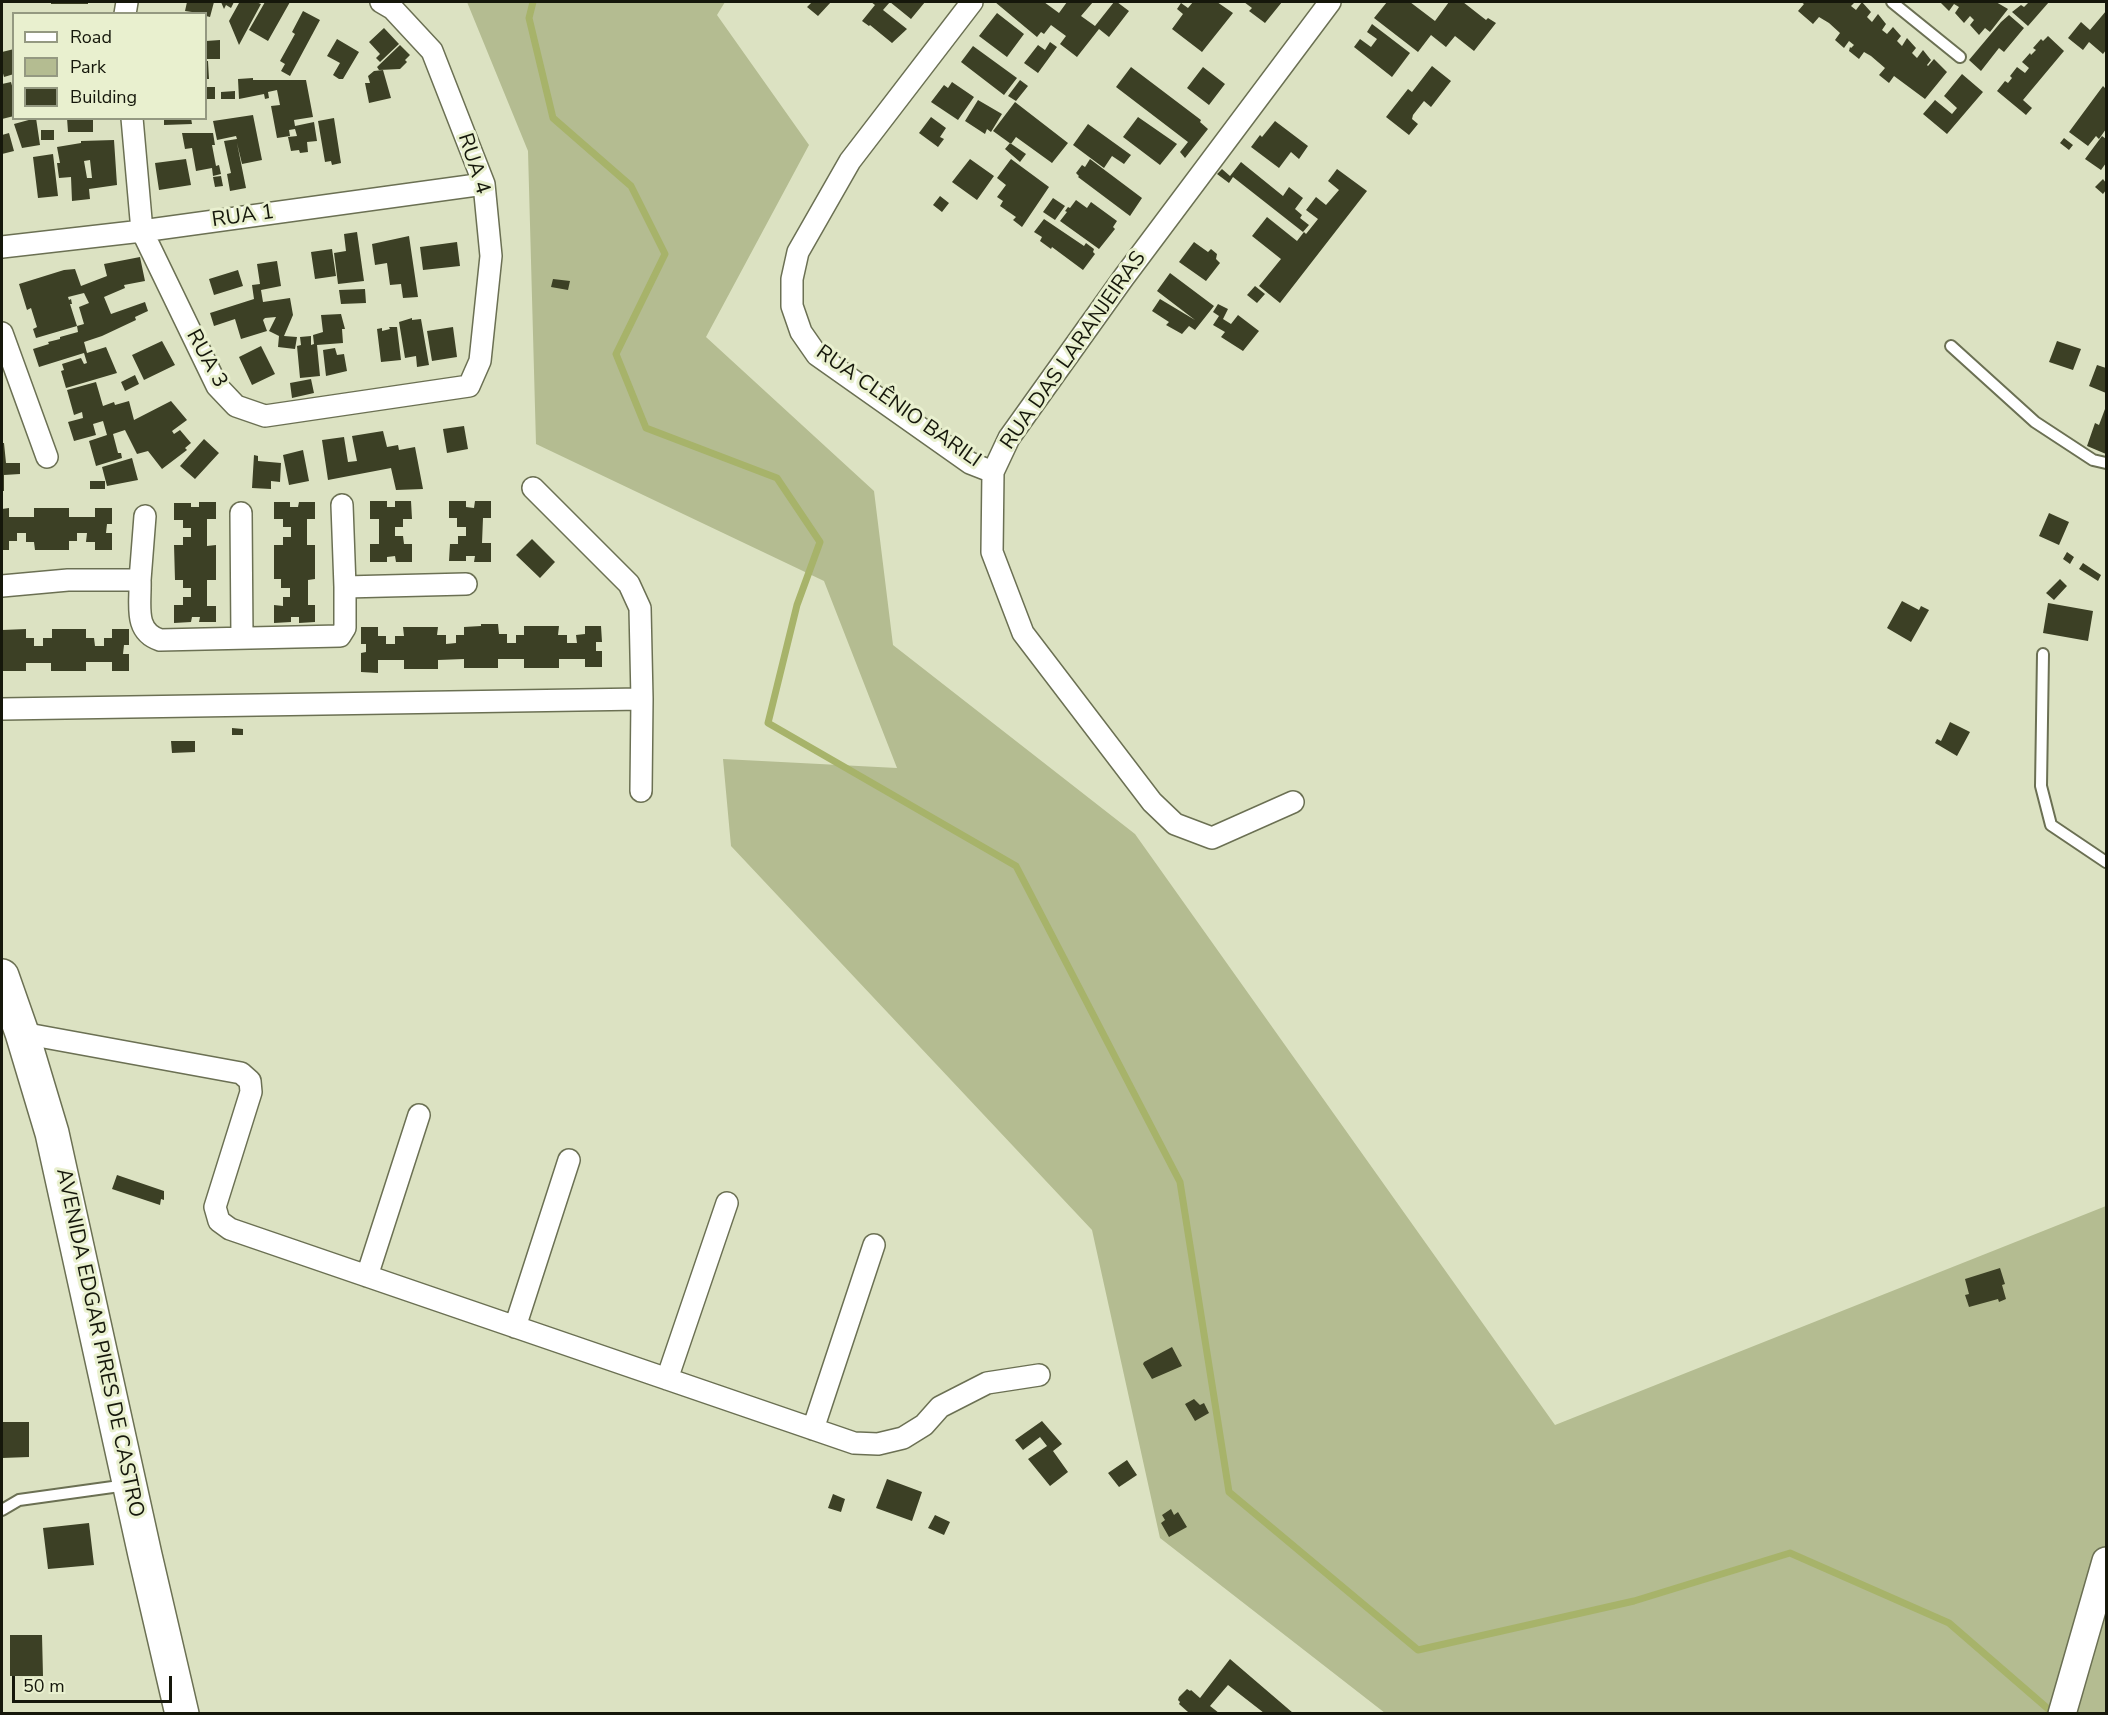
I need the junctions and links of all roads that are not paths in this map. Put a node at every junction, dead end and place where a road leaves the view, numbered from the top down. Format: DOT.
graph roads {
  1 [pos="381,2"];
  2 [pos="972,2"];
  3 [pos="1330,2"];
  4 [pos="1892,2"];
  5 [pos="1960,57"];
  6 [pos="132,120"];
  7 [pos="484,184"];
  8 [pos="142,231"];
  9 [pos="2,247"];
  10 [pos="2,333"];
  11 [pos="1951,346"];
  12 [pos="468,386"];
  13 [pos="47,457"];
  14 [pos="2106,463"];
  15 [pos="993,472"];
  16 [pos="533,488"];
  17 [pos="342,505"];
  18 [pos="241,513"];
  19 [pos="145,516"];
  20 [pos="140,580"];
  21 [pos="466,584"];
  22 [pos="2,586"];
  23 [pos="345,587"];
  24 [pos="242,638"];
  25 [pos="2043,654"];
  26 [pos="642,699"];
  27 [pos="2,709"];
  28 [pos="640,791"];
  29 [pos="1293,802"];
  30 [pos="2106,862"];
  31 [pos="2,976"];
  32 [pos="22,1033"];
  33 [pos="419,1115"];
  34 [pos="569,1160"];
  35 [pos="727,1203"];
  36 [pos="874,1245"];
  37 [pos="367,1275"];
  38 [pos="515,1327"];
  39 [pos="1039,1375"];
  40 [pos="667,1379"];
  41 [pos="813,1429"];
  42 [pos="130,1485"];
  43 [pos="2,1509"];
  44 [pos="2106,1561"];
  45 [pos="182,1713"];
  46 [pos="2062,1713"];
  1 -- 7 [label="street, RUA 4"];
  2 -- 15 [label="street, RUA CLÊNIO BARILI"];
  3 -- 15 [label="street, RUA DAS LARANJEIRAS"];
  4 -- 5 [label="lane"];
  6 -- 8 [label="street, RUA 3"];
  7 -- 8 [label="street, RUA 1"];
  7 -- 12 [label="street, RUA 4"];
  8 -- 9 [label="street, RUA 1"];
  8 -- 12 [label="street, RUA 3"];
  10 -- 13 [label="street"];
  11 -- 14 [label="lane"];
  15 -- 29 [label="street, RUA DAS LARANJEIRAS"];
  16 -- 26 [label="street"];
  17 -- 23 [label="street"];
  18 -- 24 [label="street"];
  19 -- 20 [label="street"];
  20 -- 22 [label="street"];
  20 -- 24 [label="street"];
  21 -- 23 [label="street"];
  23 -- 24 [label="street"];
  25 -- 30 [label="lane"];
  26 -- 27 [label="street"];
  26 -- 28 [label="street"];
  31 -- 32 [label="main road, AVENIDA EDGAR PIRES DE CASTRO"];
  32 -- 37 [label="street"];
  32 -- 42 [label="main road, AVENIDA EDGAR PIRES DE CASTRO"];
  33 -- 37 [label="street"];
  34 -- 38 [label="street"];
  35 -- 40 [label="street"];
  36 -- 41 [label="street"];
  37 -- 38 [label="street"];
  38 -- 40 [label="street"];
  39 -- 41 [label="street"];
  40 -- 41 [label="street"];
  42 -- 43 [label="lane"];
  42 -- 45 [label="main road, AVENIDA EDGAR PIRES DE CASTRO"];
  44 -- 46 [label="street"];
}
